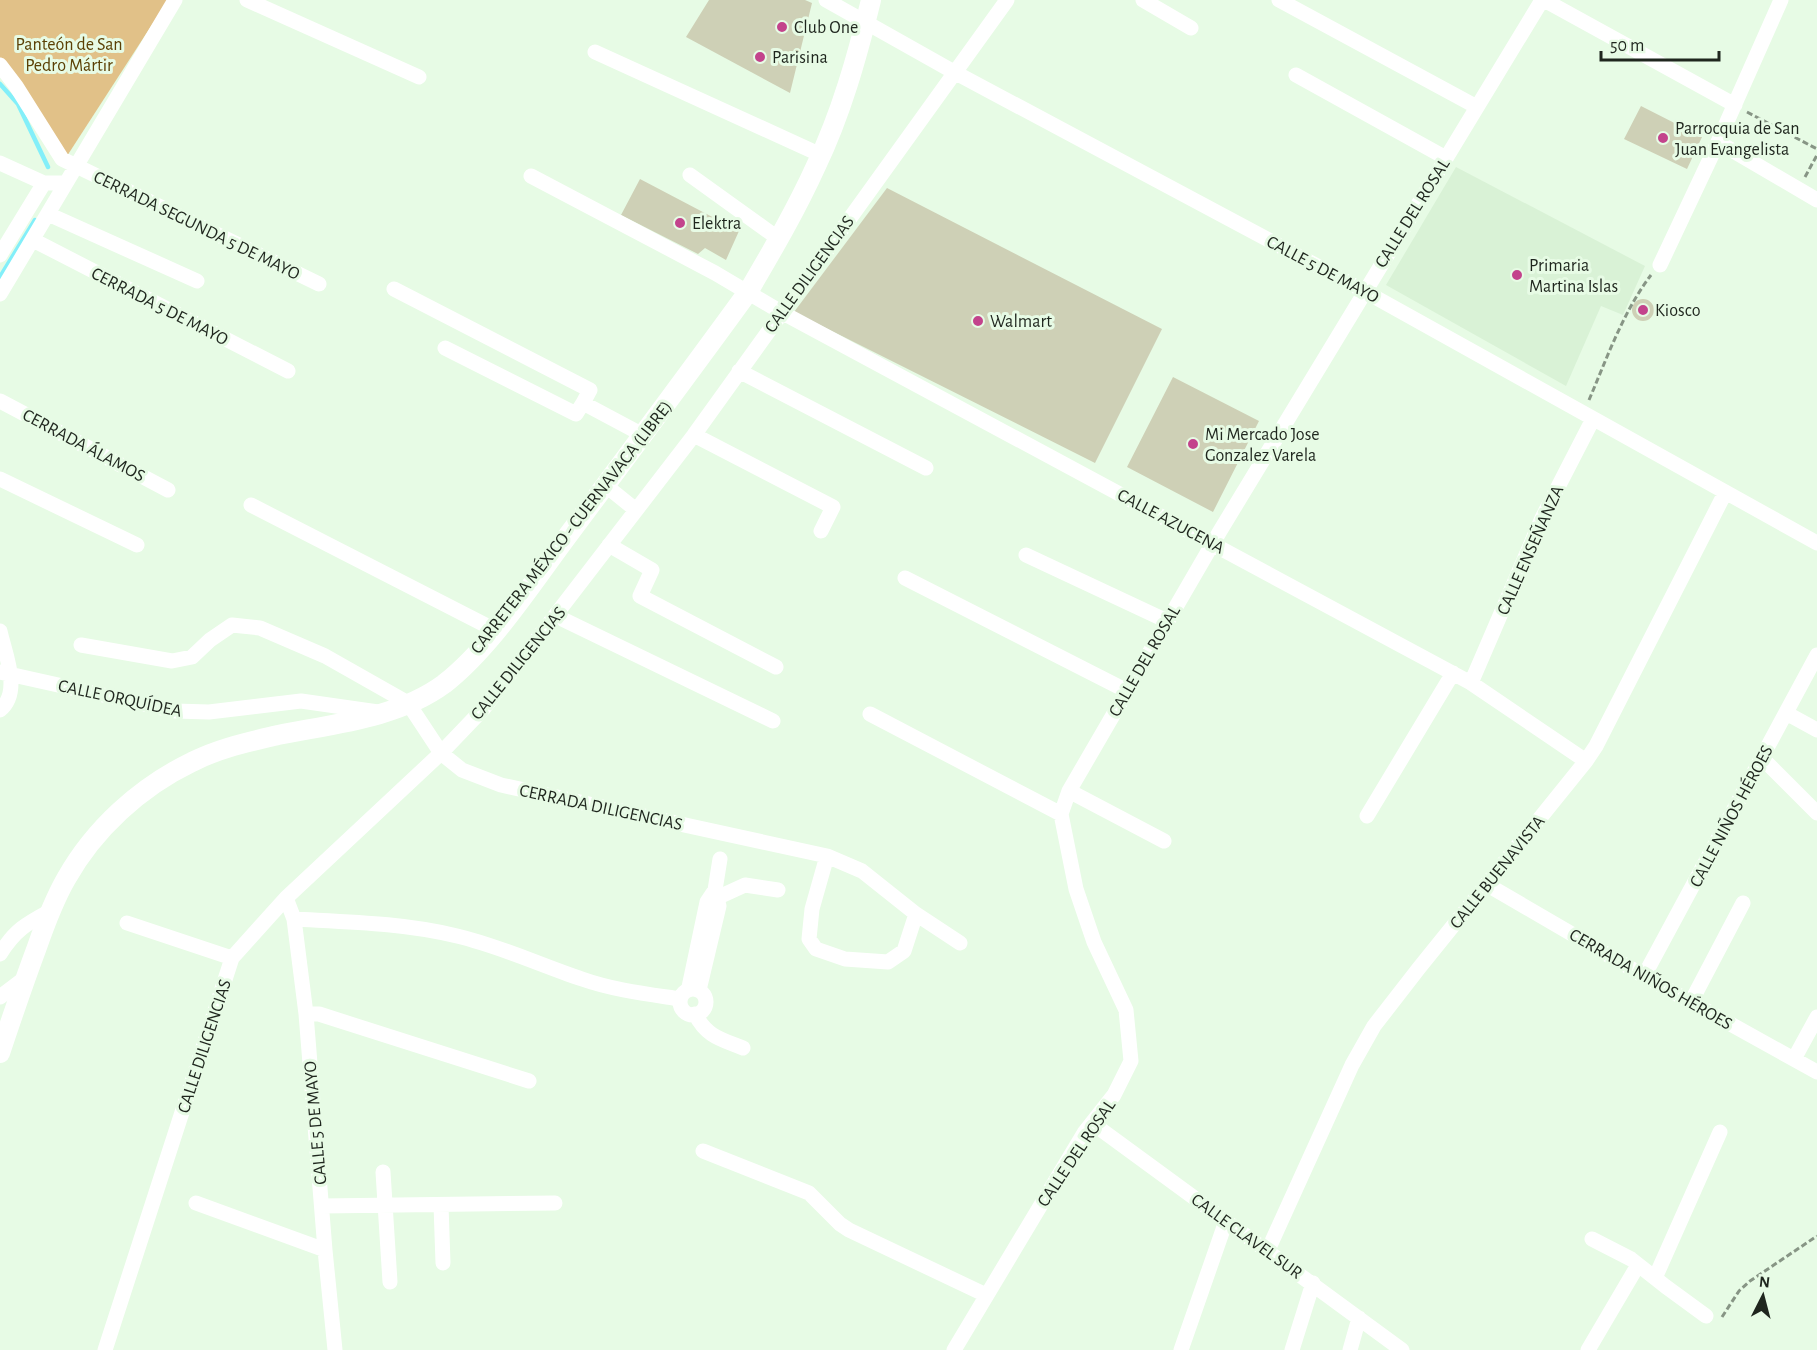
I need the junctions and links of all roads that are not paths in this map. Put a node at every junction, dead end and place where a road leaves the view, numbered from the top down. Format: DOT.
graph roads {
  1 [pos="175,0"];
  2 [pos="247,0"];
  3 [pos="826,0"];
  4 [pos="871,0"];
  5 [pos="1007,0"];
  6 [pos="1143,0"];
  7 [pos="1279,0"];
  8 [pos="1543,0"];
  9 [pos="1781,0"];
  10 [pos="866,22"];
  11 [pos="1191,28"];
  12 [pos="595,52"];
  13 [pos="0,65"];
  14 [pos="954,72"];
  15 [pos="1296,75"];
  16 [pos="419,77"];
  17 [pos="1735,105"];
  18 [pos="1477,107"];
  19 [pos="1718,142"];
  20 [pos="821,155"];
  21 [pos="1446,158"];
  22 [pos="0,163"];
  23 [pos="76,167"];
  24 [pos="690,175"];
  25 [pos="531,176"];
  26 [pos="44,183"];
  27 [pos="66,183"];
  28 [pos="1817,200"];
  29 [pos="48,214"];
  30 [pos="0,224"];
  31 [pos="15,231"];
  32 [pos="778,239"];
  33 [pos="33,240"];
  34 [pos="0,255"];
  35 [pos="1660,265"];
  36 [pos="197,281"];
  37 [pos="319,284"];
  38 [pos="394,289"];
  39 [pos="1364,291"];
  40 [pos="748,292"];
  41 [pos="0,294"];
  42 [pos="781,312"];
  43 [pos="445,348"];
  44 [pos="288,371"];
  45 [pos="739,371"];
  46 [pos="0,401"];
  47 [pos="583,403"];
  48 [pos="1588,416"];
  49 [pos="643,435"];
  50 [pos="694,435"];
  51 [pos="926,468"];
  52 [pos="0,479"];
  53 [pos="605,485"];
  54 [pos="168,490"];
  55 [pos="1725,493"];
  56 [pos="251,505"];
  57 [pos="636,510"];
  58 [pos="822,531"];
  59 [pos="1213,543"];
  60 [pos="1817,543"];
  61 [pos="137,545"];
  62 [pos="609,545"];
  63 [pos="1026,555"];
  64 [pos="905,578"];
  65 [pos="556,616"];
  66 [pos="1167,621"];
  67 [pos="495,630"];
  68 [pos="0,631"];
  69 [pos="81,645"];
  70 [pos="1817,655"];
  71 [pos="776,667"];
  72 [pos="5,673"];
  73 [pos="1453,673"];
  74 [pos="1472,683"];
  75 [pos="1127,691"];
  76 [pos="408,703"];
  77 [pos="0,710"];
  78 [pos="383,712"];
  79 [pos="1786,712"];
  80 [pos="870,714"];
  81 [pos="773,721"];
  82 [pos="1817,730"];
  83 [pos="441,753"];
  84 [pos="1762,758"];
  85 [pos="1586,761"];
  86 [pos="1069,792"];
  87 [pos="1817,813"];
  88 [pos="1061,814"];
  89 [pos="1367,816"];
  90 [pos="1164,841"];
  91 [pos="827,856"];
  92 [pos="720,859"];
  93 [pos="1486,884"];
  94 [pos="778,890"];
  95 [pos="713,897"];
  96 [pos="286,898"];
  97 [pos="1743,903"];
  98 [pos="50,911"];
  99 [pos="916,914"];
  100 [pos="294,919"];
  101 [pos="127,923"];
  102 [pos="960,943"];
  103 [pos="0,954"];
  104 [pos="232,958"];
  105 [pos="1644,976"];
  106 [pos="25,978"];
  107 [pos="689,993"];
  108 [pos="0,997"];
  109 [pos="1691,1002"];
  110 [pos="306,1014"];
  111 [pos="695,1014"];
  112 [pos="1817,1017"];
  113 [pos="743,1048"];
  114 [pos="0,1053"];
  115 [pos="1794,1059"];
  116 [pos="1817,1072"];
  117 [pos="529,1081"];
  118 [pos="1092,1123"];
  119 [pos="1719,1132"];
  120 [pos="703,1151"];
  121 [pos="383,1172"];
  122 [pos="196,1203"];
  123 [pos="555,1203"];
  124 [pos="384,1205"];
  125 [pos="441,1205"];
  126 [pos="322,1206"];
  127 [pos="1226,1221"];
  128 [pos="1592,1239"];
  129 [pos="325,1250"];
  130 [pos="1268,1250"];
  131 [pos="443,1263"];
  132 [pos="1638,1265"];
  133 [pos="1655,1278"];
  134 [pos="390,1282"];
  135 [pos="1312,1283"];
  136 [pos="986,1295"];
  137 [pos="1706,1316"];
  138 [pos="1359,1318"];
  139 [pos="105,1350"];
  140 [pos="335,1350"];
  141 [pos="954,1350"];
  142 [pos="1181,1350"];
  143 [pos="1292,1350"];
  144 [pos="1350,1350"];
  145 [pos="1402,1350"];
  146 [pos="1587,1350"];
  1 -- 23 [label="street"];
  2 -- 16 [label="street"];
  3 -- 10 [label="street, CALLE 5 DE MAYO"];
  4 -- 10 [label="main road, CARRETERA MÉXICO - CUERNAVACA (LIBRE)"];
  5 -- 14 [label="street, CALLE DILIGENCIAS"];
  6 -- 11 [label="street"];
  7 -- 18 [label="street"];
  8 -- 17 [label="street"];
  8 -- 18 [label="street, CALLE DEL ROSAL"];
  9 -- 17 [label="street"];
  10 -- 14 [label="street, CALLE 5 DE MAYO"];
  10 -- 20 [label="main road, CARRETERA MÉXICO - CUERNAVACA (LIBRE)"];
  12 -- 20 [label="street"];
  13 -- 23 [label="street"];
  14 -- 39 [label="street, CALLE 5 DE MAYO"];
  14 -- 42 [label="street, CALLE DILIGENCIAS"];
  15 -- 21 [label="street"];
  17 -- 19 [label="street"];
  18 -- 21 [label="street, CALLE DEL ROSAL"];
  19 -- 28 [label="street"];
  19 -- 35 [label="street"];
  20 -- 32 [label="main road, CARRETERA MÉXICO - CUERNAVACA (LIBRE)"];
  21 -- 39 [label="street, CALLE DEL ROSAL"];
  22 -- 26 [label="street"];
  23 -- 27 [label="street"];
  23 -- 37 [label="street, CERRADA SEGUNDA 5 DE MAYO"];
  24 -- 32 [label="street"];
  25 -- 40 [label="street, CALLE AZUCENA"];
  26 -- 27 [label="street"];
  26 -- 31 [label="street"];
  27 -- 29 [label="street"];
  29 -- 33 [label="street"];
  29 -- 36 [label="street"];
  30 -- 31 [label="street"];
  31 -- 34 [label="street"];
  32 -- 40 [label="main road, CARRETERA MÉXICO - CUERNAVACA (LIBRE)"];
  33 -- 41 [label="street"];
  33 -- 44 [label="street, CERRADA 5 DE MAYO"];
  38 -- 47 [label="street"];
  39 -- 48 [label="street, CALLE 5 DE MAYO"];
  39 -- 59 [label="street, CALLE DEL ROSAL"];
  40 -- 42 [label="street, CALLE AZUCENA"];
  40 -- 49 [label="main road, CARRETERA MÉXICO - CUERNAVACA (LIBRE)"];
  42 -- 45 [label="street, CALLE DILIGENCIAS"];
  42 -- 59 [label="street, CALLE AZUCENA"];
  43 -- 47 [label="street"];
  45 -- 50 [label="street, CALLE DILIGENCIAS"];
  45 -- 51 [label="street"];
  46 -- 54 [label="street, CERRADA ÁLAMOS"];
  47 -- 49 [label="street"];
  48 -- 55 [label="street, CALLE 5 DE MAYO"];
  48 -- 74 [label="street, CALLE ENSEÑANZA"];
  49 -- 53 [label="main road, CARRETERA MÉXICO - CUERNAVACA (LIBRE)"];
  50 -- 57 [label="street, CALLE DILIGENCIAS"];
  50 -- 58 [label="street"];
  52 -- 61 [label="street"];
  53 -- 57 [label="street"];
  53 -- 67 [label="main road, CARRETERA MÉXICO - CUERNAVACA (LIBRE)"];
  55 -- 60 [label="street, CALLE 5 DE MAYO"];
  55 -- 85 [label="street, CALLE BUENAVISTA"];
  56 -- 67 [label="street"];
  57 -- 62 [label="street, CALLE DILIGENCIAS"];
  59 -- 66 [label="street, CALLE DEL ROSAL"];
  59 -- 73 [label="street, CALLE AZUCENA"];
  62 -- 65 [label="street, CALLE DILIGENCIAS"];
  62 -- 71 [label="street"];
  63 -- 66 [label="street"];
  64 -- 75 [label="street"];
  65 -- 81 [label="street"];
  65 -- 83 [label="street, CALLE DILIGENCIAS"];
  66 -- 75 [label="street, CALLE DEL ROSAL"];
  67 -- 76 [label="main road, CARRETERA MÉXICO - CUERNAVACA (LIBRE)"];
  68 -- 72 [label="street"];
  69 -- 76 [label="street"];
  70 -- 79 [label="street, CALLE NIÑOS HÉROES"];
  72 -- 77 [label="street"];
  72 -- 78 [label="street, CALLE ORQUÍDEA"];
  73 -- 74 [label="street, CALLE AZUCENA"];
  73 -- 89 [label="street"];
  74 -- 85 [label="street, CALLE AZUCENA"];
  75 -- 86 [label="street, CALLE DEL ROSAL"];
  76 -- 78 [label="main road, CARRETERA MÉXICO - CUERNAVACA (LIBRE)"];
  76 -- 83 [label="street, CERRADA DILIGENCIAS"];
  78 -- 98 [label="main road, CARRETERA MÉXICO - CUERNAVACA (LIBRE)"];
  79 -- 82 [label="street"];
  79 -- 84 [label="street, CALLE NIÑOS HÉROES"];
  80 -- 88 [label="street"];
  83 -- 91 [label="street, CERRADA DILIGENCIAS"];
  83 -- 96 [label="street, CALLE DILIGENCIAS"];
  84 -- 87 [label="street"];
  84 -- 105 [label="street, CALLE NIÑOS HÉROES"];
  85 -- 93 [label="street, CALLE BUENAVISTA"];
  86 -- 88 [label="street, CALLE DEL ROSAL"];
  86 -- 90 [label="street"];
  88 -- 118 [label="street, CALLE DEL ROSAL"];
  91 -- 99 [label="street, CERRADA DILIGENCIAS"];
  91 -- 99 [label="street"];
  92 -- 95 [label="street"];
  93 -- 105 [label="street, CERRADA NIÑOS HÉROES"];
  93 -- 130 [label="street, CALLE BUENAVISTA"];
  94 -- 95 [label="street"];
  95 -- 107 [label="street"];
  96 -- 100 [label="street, CALLE 5 DE MAYO"];
  96 -- 104 [label="street, CALLE DILIGENCIAS"];
  97 -- 109 [label="street"];
  98 -- 103 [label="street"];
  98 -- 106 [label="main road, CARRETERA MÉXICO - CUERNAVACA (LIBRE)"];
  99 -- 102 [label="street, CERRADA DILIGENCIAS"];
  100 -- 107 [label="street"];
  100 -- 110 [label="street, CALLE 5 DE MAYO"];
  101 -- 104 [label="street"];
  104 -- 139 [label="street, CALLE DILIGENCIAS"];
  105 -- 109 [label="street, CERRADA NIÑOS HÉROES"];
  106 -- 108 [label="street"];
  106 -- 114 [label="main road, CARRETERA MÉXICO - CUERNAVACA (LIBRE)"];
  107 -- 111 [label="street"];
  107 -- 111 [label="street"];
  109 -- 115 [label="street, CERRADA NIÑOS HÉROES"];
  110 -- 117 [label="street"];
  110 -- 126 [label="street, CALLE 5 DE MAYO"];
  111 -- 113 [label="street"];
  112 -- 115 [label="street"];
  115 -- 116 [label="street, CERRADA NIÑOS HÉROES"];
  118 -- 127 [label="street, CALLE CLAVEL SUR"];
  118 -- 136 [label="street, CALLE DEL ROSAL"];
  119 -- 133 [label="street"];
  120 -- 136 [label="street"];
  121 -- 124 [label="street"];
  122 -- 129 [label="street"];
  123 -- 125 [label="street"];
  124 -- 125 [label="street"];
  124 -- 126 [label="street"];
  124 -- 134 [label="street"];
  125 -- 131 [label="street"];
  126 -- 129 [label="street, CALLE 5 DE MAYO"];
  127 -- 130 [label="street, CALLE CLAVEL SUR"];
  127 -- 142 [label="street"];
  128 -- 132 [label="street"];
  129 -- 140 [label="street, CALLE 5 DE MAYO"];
  130 -- 135 [label="street, CALLE CLAVEL SUR"];
  132 -- 133 [label="street"];
  132 -- 146 [label="street"];
  133 -- 137 [label="street"];
  135 -- 138 [label="street, CALLE CLAVEL SUR"];
  135 -- 143 [label="street"];
  136 -- 141 [label="street, CALLE DEL ROSAL"];
  138 -- 144 [label="street"];
  138 -- 145 [label="street, CALLE CLAVEL SUR"];
}
